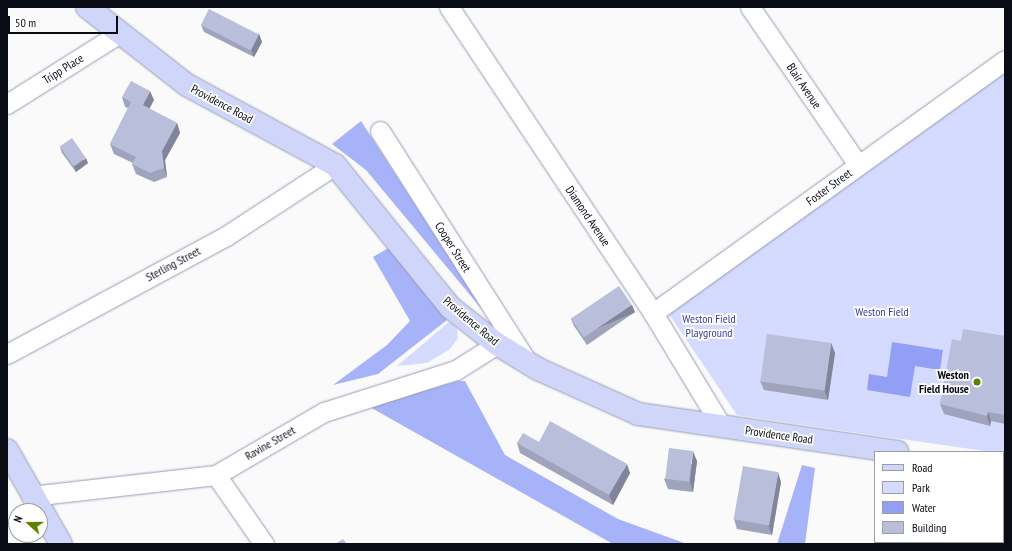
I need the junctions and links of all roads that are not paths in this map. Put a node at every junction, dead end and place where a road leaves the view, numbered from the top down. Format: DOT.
graph roads {
  1 [pos="87,7"];
  2 [pos="449,7"];
  3 [pos="750,7"];
  4 [pos="118,34"];
  5 [pos="1005,60"];
  6 [pos="7,104"];
  7 [pos="380,131"];
  8 [pos="335,164"];
  9 [pos="858,165"];
  10 [pos="653,314"];
  11 [pos="497,344"];
  12 [pos="7,354"];
  13 [pos="527,362"];
  14 [pos="722,427"];
  15 [pos="7,450"];
  16 [pos="883,451"];
  17 [pos="216,475"];
  18 [pos="31,496"];
  19 [pos="61,544"];
  20 [pos="264,544"];
  1 -- 4 [label="main road, Providence Road"];
  2 -- 10 [label="street, Diamond Avenue"];
  3 -- 9 [label="street, Blair Avenue"];
  4 -- 6 [label="street, Tripp Place"];
  4 -- 8 [label="main road, Providence Road"];
  5 -- 9 [label="street, Foster Street"];
  7 -- 13 [label="street, Cooper Street"];
  8 -- 11 [label="main road, Providence Road"];
  8 -- 12 [label="street, Sterling Street"];
  9 -- 10 [label="street, Foster Street"];
  10 -- 14 [label="street, Diamond Avenue"];
  11 -- 13 [label="main road, Providence Road"];
  11 -- 17 [label="street, Ravine Street"];
  13 -- 14 [label="main road, Providence Road"];
  14 -- 16 [label="main road, Providence Road"];
  15 -- 18 [label="main road"];
  17 -- 18 [label="street, Ravine Street"];
  17 -- 20 [label="street"];
  18 -- 19 [label="main road"];
}
